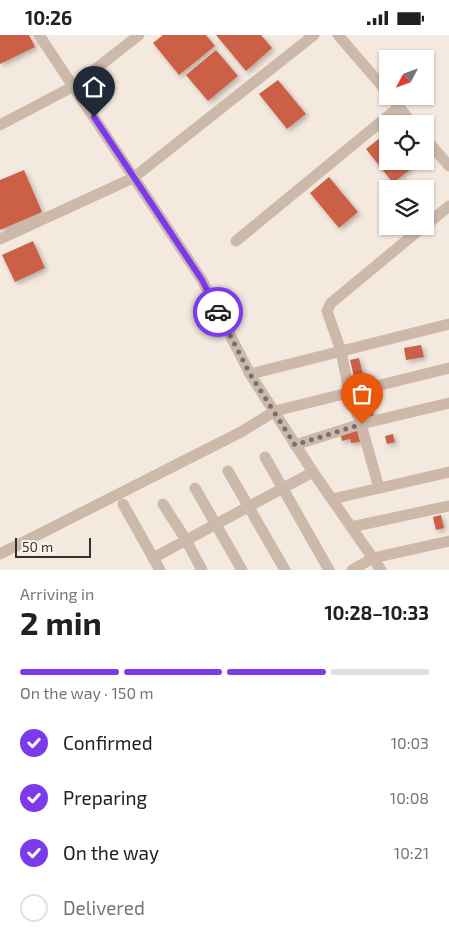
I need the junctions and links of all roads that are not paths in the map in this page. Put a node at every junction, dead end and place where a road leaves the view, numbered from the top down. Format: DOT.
graph roads {
  1 [pos="39,35"];
  2 [pos="138,35"];
  3 [pos="314,35"];
  4 [pos="338,35"];
  5 [pos="379,83"];
  6 [pos="74,86"];
  7 [pos="399,107"];
  8 [pos="406,115"];
  9 [pos="0,125"];
  10 [pos="434,148"];
  11 [pos="449,166"];
  12 [pos="133,177"];
  13 [pos="449,206"];
  14 [pos="434,218"];
  15 [pos="414,235"];
  16 [pos="0,239"];
  17 [pos="236,241"];
  18 [pos="449,324"];
  19 [pos="341,351"];
  20 [pos="449,368"];
  21 [pos="250,374"];
  22 [pos="350,393"];
  23 [pos="449,403"];
  24 [pos="275,411"];
  25 [pos="362,424"];
  26 [pos="295,445"];
  27 [pos="265,457"];
  28 [pos="228,471"];
  29 [pos="313,472"];
  30 [pos="449,472"];
  31 [pos="195,488"];
  32 [pos="282,488"];
  33 [pos="379,488"];
  34 [pos="332,499"];
  35 [pos="123,505"];
  36 [pos="163,505"];
  37 [pos="449,506"];
  38 [pos="248,507"];
  39 [pos="216,524"];
  40 [pos="351,527"];
  41 [pos="186,540"];
  42 [pos="449,541"];
  43 [pos="0,554"];
  44 [pos="153,558"];
  45 [pos="372,558"];
  46 [pos="160,570"];
  47 [pos="202,570"];
  48 [pos="242,570"];
  49 [pos="285,570"];
  50 [pos="329,570"];
  51 [pos="352,570"];
  52 [pos="381,570"];
  1 -- 6 [label="street"];
  2 -- 6 [label="street"];
  3 -- 12 [label="street"];
  4 -- 5 [label="street"];
  6 -- 9 [label="street"];
  6 -- 12 [label="street"];
  7 -- 8 [label="street"];
  7 -- 17 [label="street"];
  10 -- 11 [label="street"];
  12 -- 16 [label="street"];
  12 -- 21 [label="street"];
  13 -- 14 [label="street"];
  15 -- 19 [label="street"];
  18 -- 19 [label="street"];
  19 -- 21 [label="street"];
  19 -- 22 [label="street"];
  20 -- 22 [label="street"];
  21 -- 24 [label="street"];
  22 -- 24 [label="street"];
  22 -- 25 [label="street"];
  23 -- 25 [label="street"];
  24 -- 26 [label="street"];
  24 -- 43 [label="street"];
  25 -- 26 [label="street"];
  25 -- 33 [label="street"];
  26 -- 29 [label="street"];
  27 -- 32 [label="street"];
  28 -- 38 [label="street"];
  29 -- 32 [label="street"];
  29 -- 34 [label="street"];
  30 -- 33 [label="street"];
  31 -- 39 [label="street"];
  32 -- 38 [label="street"];
  32 -- 50 [label="street"];
  33 -- 34 [label="street"];
  34 -- 40 [label="street"];
  35 -- 44 [label="street"];
  36 -- 41 [label="street"];
  37 -- 40 [label="street"];
  38 -- 39 [label="street"];
  38 -- 49 [label="street"];
  39 -- 41 [label="street"];
  39 -- 48 [label="street"];
  40 -- 45 [label="street"];
  41 -- 44 [label="street"];
  41 -- 47 [label="street"];
  42 -- 45 [label="street"];
  44 -- 46 [label="street"];
  45 -- 51 [label="street"];
  45 -- 52 [label="street"];
}
